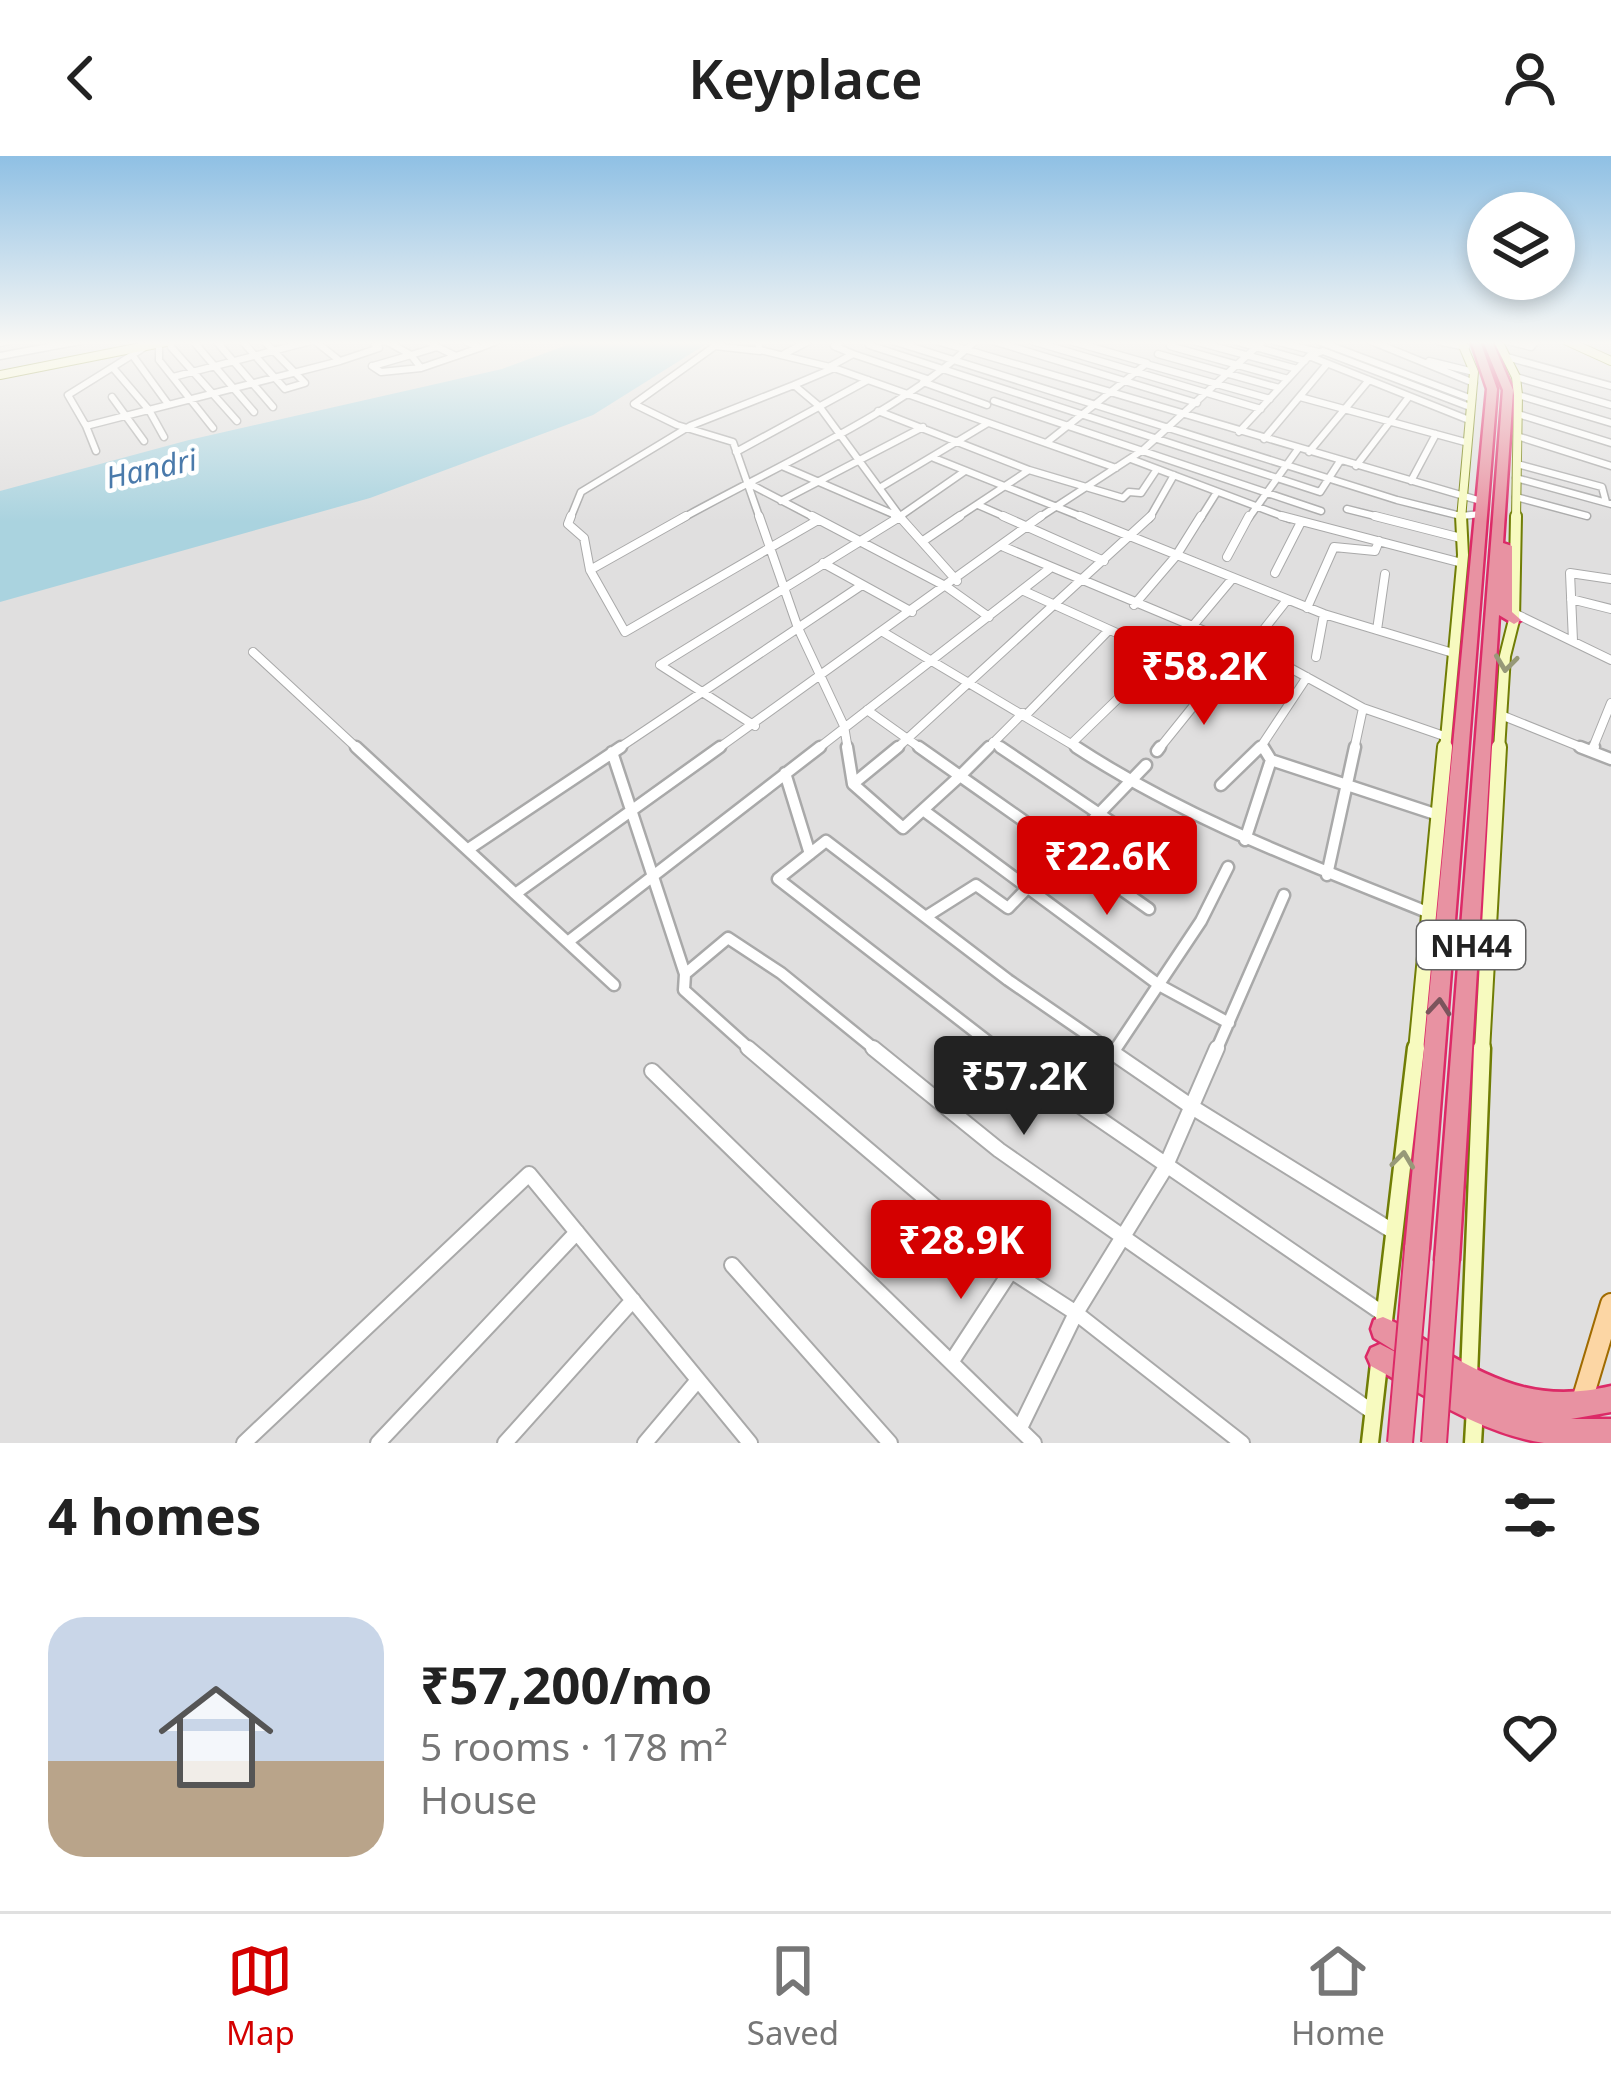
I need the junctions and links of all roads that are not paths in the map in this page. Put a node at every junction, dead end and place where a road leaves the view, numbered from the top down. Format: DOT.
graph roads {
  1 [pos="71,401"];
  2 [pos="115,401"];
  3 [pos="141,401"];
  4 [pos="166,401"];
  5 [pos="184,401"];
  6 [pos="191,401"];
  7 [pos="218,401"];
  8 [pos="245,401"];
  9 [pos="269,401"];
  10 [pos="638,401"];
  11 [pos="755,401"];
  12 [pos="813,401"];
  13 [pos="828,401"];
  14 [pos="891,401"];
  15 [pos="928,401"];
  16 [pos="985,401"];
  17 [pos="994,401"];
  18 [pos="1042,401"];
  19 [pos="1085,401"];
  20 [pos="1097,401"];
  21 [pos="1139,401"];
  22 [pos="1191,401"];
  23 [pos="1235,401"];
  24 [pos="1268,401"];
  25 [pos="1297,401"];
  26 [pos="1316,401"];
  27 [pos="1352,401"];
  28 [pos="1406,401"];
  29 [pos="1416,401"];
  30 [pos="1464,401"];
  31 [pos="1466,401"];
  32 [pos="1491,401"];
  33 [pos="1506,401"];
  34 [pos="1518,401"];
  35 [pos="1538,401"];
  36 [pos="990,403"];
  37 [pos="1197,403"];
  38 [pos="1471,403"];
  39 [pos="168,404"];
  40 [pos="1094,404"];
  41 [pos="819,406"];
  42 [pos="942,406"];
  43 [pos="273,407"];
  44 [pos="1261,409"];
  45 [pos="1346,409"];
  46 [pos="149,410"];
  47 [pos="877,410"];
  48 [pos="254,412"];
  49 [pos="1081,414"];
  50 [pos="1518,415"];
  51 [pos="969,416"];
  52 [pos="1184,416"];
  53 [pos="126,417"];
  54 [pos="1469,420"];
  55 [pos="236,421"];
  56 [pos="1390,421"];
  57 [pos="988,422"];
  58 [pos="1611,423"];
  59 [pos="690,426"];
  60 [pos="920,426"];
  61 [pos="1066,426"];
  62 [pos="86,427"];
  63 [pos="213,428"];
  64 [pos="1169,428"];
  65 [pos="838,432"];
  66 [pos="1239,432"];
  67 [pos="1436,434"];
  68 [pos="1517,436"];
  69 [pos="164,437"];
  70 [pos="1156,439"];
  71 [pos="1264,440"];
  72 [pos="144,441"];
  73 [pos="961,441"];
  74 [pos="1466,442"];
  75 [pos="1046,443"];
  76 [pos="1611,443"];
  77 [pos="1298,449"];
  78 [pos="1142,450"];
  79 [pos="96,451"];
  80 [pos="736,452"];
  81 [pos="1309,452"];
  82 [pos="934,458"];
  83 [pos="1131,459"];
  84 [pos="861,460"];
  85 [pos="1340,461"];
  86 [pos="782,466"];
  87 [pos="1286,466"];
  88 [pos="1356,466"];
  89 [pos="1611,466"];
  90 [pos="1116,468"];
  91 [pos="1157,469"];
  92 [pos="1029,470"];
  93 [pos="965,471"];
  94 [pos="1516,471"];
  95 [pos="1174,475"];
  96 [pos="1276,478"];
  97 [pos="1328,479"];
  98 [pos="1411,481"];
  99 [pos="818,482"];
  100 [pos="750,484"];
  101 [pos="880,487"];
  102 [pos="1003,487"];
  103 [pos="1082,487"];
  104 [pos="1265,491"];
  105 [pos="1217,492"];
  106 [pos="1462,496"];
  107 [pos="1516,497"];
  108 [pos="782,501"];
  109 [pos="1608,503"];
  110 [pos="978,506"];
  111 [pos="1255,506"];
  112 [pos="1055,508"];
  113 [pos="1347,509"];
  114 [pos="1321,511"];
  115 [pos="1516,515"];
  116 [pos="1587,516"];
  117 [pos="900,517"];
  118 [pos="1483,517"];
  119 [pos="818,520"];
  120 [pos="1301,522"];
  121 [pos="1029,529"];
  122 [pos="1130,538"];
  123 [pos="1461,538"];
  124 [pos="859,541"];
  125 [pos="923,541"];
  126 [pos="1379,541"];
  127 [pos="770,545"];
  128 [pos="1004,547"];
  129 [pos="1176,556"];
  130 [pos="1227,557"];
  131 [pos="1462,559"];
  132 [pos="1104,561"];
  133 [pos="823,563"];
  134 [pos="1049,569"];
  135 [pos="590,570"];
  136 [pos="1275,573"];
  137 [pos="1384,574"];
  138 [pos="1232,579"];
  139 [pos="1611,579"];
  140 [pos="957,581"];
  141 [pos="1081,583"];
  142 [pos="862,585"];
  143 [pos="783,587"];
  144 [pos="947,587"];
  145 [pos="1024,591"];
  146 [pos="1571,599"];
  147 [pos="1287,600"];
  148 [pos="1134,605"];
  149 [pos="1059,607"];
  150 [pos="1307,608"];
  151 [pos="1611,609"];
  152 [pos="913,612"];
  153 [pos="1324,614"];
  154 [pos="1514,616"];
  155 [pos="989,617"];
  156 [pos="798,628"];
  157 [pos="1191,628"];
  158 [pos="1109,630"];
  159 [pos="1377,630"];
  160 [pos="883,632"];
  161 [pos="1574,641"];
  162 [pos="254,652"];
  163 [pos="1246,652"];
  164 [pos="1453,653"];
  165 [pos="1164,655"];
  166 [pos="1316,657"];
  167 [pos="931,660"];
  168 [pos="1611,660"];
  169 [pos="1306,677"];
  170 [pos="1216,678"];
  171 [pos="819,680"];
  172 [pos="974,685"];
  173 [pos="702,692"];
  174 [pos="1247,692"];
  175 [pos="1611,703"];
  176 [pos="1363,708"];
  177 [pos="867,710"];
  178 [pos="1025,714"];
  179 [pos="1502,715"];
  180 [pos="755,725"];
  181 [pos="844,725"];
  182 [pos="1444,736"];
  183 [pos="909,740"];
  184 [pos="994,742"];
  185 [pos="1071,744"];
  186 [pos="1262,745"];
  187 [pos="1157,751"];
  188 [pos="1592,751"];
  189 [pos="612,752"];
  190 [pos="1611,759"];
  191 [pos="1271,760"];
  192 [pos="1146,765"];
  193 [pos="785,773"];
  194 [pos="960,776"];
  195 [pos="1130,782"];
  196 [pos="853,784"];
  197 [pos="1346,784"];
  198 [pos="1221,785"];
  199 [pos="922,810"];
  200 [pos="630,814"];
  201 [pos="1097,814"];
  202 [pos="1435,814"];
  203 [pos="1245,840"];
  204 [pos="470,848"];
  205 [pos="1065,849"];
  206 [pos="810,854"];
  207 [pos="1163,857"];
  208 [pos="1228,867"];
  209 [pos="1328,875"];
  210 [pos="652,877"];
  211 [pos="1028,889"];
  212 [pos="518,892"];
  213 [pos="1284,895"];
  214 [pos="1149,908"];
  215 [pos="1427,912"];
  216 [pos="927,916"];
  217 [pos="569,941"];
  218 [pos="686,974"];
  219 [pos="614,985"];
  220 [pos="1159,985"];
  221 [pos="1228,1023"];
  222 [pos="1115,1050"];
  223 [pos="652,1071"];
  224 [pos="1192,1107"];
  225 [pos="1163,1170"];
  226 [pos="577,1232"];
  227 [pos="1394,1232"];
  228 [pos="1123,1237"];
  229 [pos="732,1265"];
  230 [pos="1011,1271"];
  231 [pos="633,1300"];
  232 [pos="1611,1304"];
  233 [pos="1076,1313"];
  234 [pos="1383,1334"];
  235 [pos="952,1361"];
  236 [pos="698,1380"];
  237 [pos="1472,1393"];
  238 [pos="1602,1398"];
  239 [pos="1374,1413"];
  240 [pos="1020,1428"];
  241 [pos="1611,1432"];
  242 [pos="244,1443"];
  243 [pos="378,1443"];
  244 [pos="505,1443"];
  245 [pos="645,1443"];
  246 [pos="750,1443"];
  247 [pos="890,1443"];
  248 [pos="1034,1443"];
  249 [pos="1242,1443"];
  250 [pos="1370,1443"];
  251 [pos="1400,1443"];
  252 [pos="1434,1443"];
  253 [pos="1473,1443"];
  1 -- 62 [label="street"];
  2 -- 53 [label="street"];
  3 -- 46 [label="street"];
  4 -- 39 [label="street"];
  5 -- 39 [label="street"];
  6 -- 63 [label="street"];
  7 -- 55 [label="street"];
  8 -- 48 [label="street"];
  9 -- 43 [label="street"];
  10 -- 59 [label="street"];
  11 -- 59 [label="street"];
  12 -- 41 [label="street"];
  13 -- 41 [label="street"];
  14 -- 47 [label="street"];
  15 -- 42 [label="street"];
  16 -- 36 [label="street"];
  17 -- 36 [label="street"];
  18 -- 49 [label="street"];
  19 -- 40 [label="street"];
  20 -- 40 [label="street"];
  21 -- 52 [label="street"];
  22 -- 37 [label="street"];
  23 -- 44 [label="street"];
  24 -- 44 [label="street"];
  25 -- 71 [label="street"];
  26 -- 45 [label="street"];
  27 -- 45 [label="street"];
  28 -- 56 [label="street"];
  29 -- 54 [label="street"];
  30 -- 38 [label="street"];
  31 -- 38 [label="street"];
  32 -- 118 [label="highway, NH44"];
  33 -- 118 [label="highway, NH44"];
  34 -- 50 [label="street"];
  35 -- 58 [label="street"];
  36 -- 51 [label="street"];
  36 -- 61 [label="street"];
  37 -- 52 [label="street"];
  38 -- 54 [label="street"];
  39 -- 46 [label="street"];
  40 -- 49 [label="street"];
  40 -- 64 [label="street"];
  41 -- 65 [label="street"];
  41 -- 80 [label="street"];
  42 -- 51 [label="street"];
  42 -- 60 [label="street"];
  44 -- 66 [label="street"];
  45 -- 56 [label="street"];
  45 -- 81 [label="street"];
  46 -- 53 [label="street"];
  46 -- 69 [label="street"];
  47 -- 60 [label="street"];
  47 -- 65 [label="street"];
  49 -- 61 [label="street"];
  49 -- 70 [label="street"];
  50 -- 68 [label="street"];
  50 -- 76 [label="street"];
  51 -- 57 [label="street"];
  52 -- 64 [label="street"];
  52 -- 66 [label="street"];
  53 -- 62 [label="street"];
  53 -- 72 [label="street"];
  54 -- 74 [label="street"];
  56 -- 67 [label="street"];
  56 -- 88 [label="street"];
  57 -- 73 [label="street"];
  57 -- 75 [label="street"];
  59 -- 80 [label="street"];
  59 -- 135 [label="street"];
  60 -- 73 [label="street"];
  60 -- 84 [label="street"];
  61 -- 75 [label="street"];
  61 -- 78 [label="street"];
  62 -- 79 [label="street"];
  64 -- 70 [label="street"];
  64 -- 87 [label="street"];
  65 -- 84 [label="street"];
  65 -- 86 [label="street"];
  66 -- 71 [label="street"];
  67 -- 74 [label="street"];
  67 -- 98 [label="street"];
  68 -- 89 [label="street"];
  68 -- 94 [label="street"];
  70 -- 78 [label="street"];
  70 -- 96 [label="street"];
  71 -- 77 [label="street"];
  73 -- 82 [label="street"];
  73 -- 92 [label="street"];
  74 -- 106 [label="street"];
  75 -- 90 [label="street"];
  77 -- 81 [label="street"];
  77 -- 87 [label="street"];
  78 -- 83 [label="street"];
  78 -- 104 [label="street"];
  80 -- 100 [label="street"];
  81 -- 85 [label="street"];
  82 -- 93 [label="street"];
  82 -- 101 [label="street"];
  83 -- 90 [label="street"];
  83 -- 91 [label="street"];
  84 -- 99 [label="street"];
  84 -- 101 [label="street"];
  85 -- 88 [label="street"];
  85 -- 97 [label="street"];
  86 -- 99 [label="street"];
  86 -- 100 [label="street"];
  87 -- 96 [label="street"];
  87 -- 97 [label="street"];
  88 -- 98 [label="street"];
  90 -- 103 [label="street"];
  91 -- 95 [label="street"];
  91 -- 103 [label="street"];
  92 -- 102 [label="street"];
  92 -- 103 [label="street"];
  93 -- 102 [label="street"];
  93 -- 117 [label="street"];
  94 -- 107 [label="street"];
  94 -- 109 [label="street"];
  94 -- 109 [label="street"];
  95 -- 105 [label="street"];
  95 -- 122 [label="street"];
  96 -- 97 [label="street"];
  96 -- 104 [label="street"];
  97 -- 118 [label="street"];
  98 -- 106 [label="street"];
  99 -- 108 [label="street"];
  99 -- 117 [label="street"];
  100 -- 108 [label="street"];
  100 -- 127 [label="street"];
  100 -- 135 [label="street"];
  101 -- 117 [label="street"];
  102 -- 110 [label="street"];
  102 -- 112 [label="street"];
  103 -- 112 [label="street"];
  104 -- 111 [label="street"];
  104 -- 114 [label="street"];
  105 -- 111 [label="street"];
  105 -- 129 [label="street"];
  106 -- 118 [label="street"];
  107 -- 115 [label="street"];
  107 -- 116 [label="street"];
  108 -- 119 [label="street"];
  110 -- 121 [label="street"];
  110 -- 125 [label="street"];
  111 -- 120 [label="street"];
  111 -- 130 [label="street"];
  112 -- 121 [label="street"];
  112 -- 122 [label="street"];
  113 -- 123 [label="street"];
  115 -- 118 [label="highway"];
  115 -- 154 [label="street"];
  117 -- 124 [label="street"];
  117 -- 125 [label="street"];
  118 -- 123 [label="street"];
  118 -- 131 [label="highway"];
  118 -- 154 [label="highway"];
  251 -- 118 [label="highway, NH44, one-way, bridge"];
  118 -- 252 [label="highway, NH44, bridge"];
  119 -- 124 [label="street"];
  119 -- 127 [label="street"];
  120 -- 126 [label="street"];
  120 -- 136 [label="street"];
  121 -- 128 [label="street"];
  121 -- 132 [label="street"];
  122 -- 129 [label="street"];
  122 -- 132 [label="street"];
  123 -- 131 [label="street"];
  124 -- 133 [label="street"];
  124 -- 144 [label="street"];
  125 -- 140 [label="street"];
  126 -- 131 [label="street"];
  126 -- 150 [label="street"];
  127 -- 135 [label="street"];
  127 -- 143 [label="street"];
  128 -- 134 [label="street"];
  128 -- 140 [label="street"];
  129 -- 138 [label="street"];
  129 -- 148 [label="street"];
  131 -- 164 [label="street"];
  132 -- 141 [label="street"];
  133 -- 142 [label="street"];
  133 -- 143 [label="street"];
  134 -- 141 [label="street"];
  134 -- 145 [label="street"];
  137 -- 159 [label="street"];
  138 -- 147 [label="street"];
  138 -- 157 [label="street"];
  139 -- 146 [label="street"];
  140 -- 144 [label="street"];
  141 -- 148 [label="street"];
  141 -- 149 [label="street"];
  142 -- 152 [label="street"];
  142 -- 156 [label="street"];
  143 -- 156 [label="street"];
  143 -- 173 [label="street"];
  144 -- 152 [label="street"];
  144 -- 155 [label="street"];
  145 -- 149 [label="street"];
  145 -- 155 [label="street"];
  146 -- 151 [label="street"];
  146 -- 161 [label="street"];
  147 -- 150 [label="street"];
  147 -- 163 [label="street"];
  148 -- 157 [label="street"];
  149 -- 158 [label="street"];
  149 -- 172 [label="street"];
  150 -- 153 [label="street"];
  152 -- 160 [label="street"];
  153 -- 159 [label="street"];
  153 -- 166 [label="street"];
  154 -- 161 [label="street"];
  154 -- 179 [label="street, one-way"];
  155 -- 167 [label="street"];
  156 -- 171 [label="street"];
  156 -- 173 [label="street"];
  157 -- 163 [label="street"];
  157 -- 165 [label="street"];
  158 -- 165 [label="street"];
  158 -- 178 [label="street"];
  159 -- 164 [label="street"];
  160 -- 167 [label="street"];
  160 -- 171 [label="street"];
  161 -- 168 [label="street"];
  162 -- 204 [label="street"];
  163 -- 169 [label="street"];
  164 -- 182 [label="street"];
  165 -- 170 [label="street"];
  165 -- 185 [label="street"];
  167 -- 172 [label="street"];
  167 -- 177 [label="street"];
  169 -- 176 [label="street"];
  169 -- 186 [label="street"];
  170 -- 174 [label="street"];
  170 -- 187 [label="street"];
  171 -- 180 [label="street"];
  171 -- 181 [label="street"];
  172 -- 178 [label="street"];
  172 -- 183 [label="street"];
  173 -- 180 [label="street"];
  173 -- 189 [label="street"];
  175 -- 188 [label="street"];
  176 -- 182 [label="street"];
  176 -- 197 [label="street"];
  177 -- 181 [label="street"];
  177 -- 183 [label="street"];
  178 -- 184 [label="street"];
  178 -- 185 [label="street"];
  179 -- 188 [label="street"];
  179 -- 237 [label="street"];
  180 -- 200 [label="street"];
  181 -- 193 [label="street"];
  181 -- 196 [label="street"];
  182 -- 202 [label="street"];
  183 -- 194 [label="street"];
  183 -- 196 [label="street"];
  184 -- 194 [label="street"];
  184 -- 201 [label="street"];
  185 -- 195 [label="street"];
  186 -- 191 [label="street"];
  186 -- 198 [label="street"];
  188 -- 190 [label="street"];
  189 -- 200 [label="street"];
  189 -- 204 [label="street"];
  191 -- 197 [label="street"];
  191 -- 203 [label="street"];
  192 -- 195 [label="street"];
  193 -- 206 [label="street"];
  193 -- 210 [label="street"];
  194 -- 199 [label="street"];
  194 -- 205 [label="street"];
  195 -- 201 [label="street"];
  195 -- 203 [label="street"];
  196 -- 199 [label="street"];
  197 -- 202 [label="street"];
  197 -- 209 [label="street"];
  199 -- 211 [label="street"];
  200 -- 210 [label="street"];
  200 -- 212 [label="street"];
  201 -- 205 [label="street"];
  201 -- 207 [label="street"];
  202 -- 215 [label="street"];
  203 -- 209 [label="street"];
  204 -- 212 [label="street"];
  205 -- 211 [label="street"];
  205 -- 214 [label="street"];
  206 -- 216 [label="street"];
  206 -- 225 [label="street"];
  208 -- 220 [label="street"];
  209 -- 215 [label="street"];
  210 -- 217 [label="street"];
  210 -- 218 [label="street"];
  211 -- 216 [label="street"];
  211 -- 220 [label="street"];
  212 -- 217 [label="street"];
  213 -- 221 [label="street"];
  227 -- 215 [label="street, one-way"];
  216 -- 222 [label="street"];
  217 -- 219 [label="street"];
  218 -- 228 [label="street"];
  218 -- 230 [label="street"];
  220 -- 221 [label="street"];
  220 -- 222 [label="street"];
  221 -- 224 [label="street"];
  222 -- 224 [label="street"];
  223 -- 235 [label="street"];
  224 -- 225 [label="street"];
  224 -- 227 [label="street"];
  225 -- 228 [label="street"];
  225 -- 234 [label="street"];
  226 -- 231 [label="street"];
  226 -- 242 [label="street"];
  226 -- 243 [label="street"];
  227 -- 234 [label="street"];
  228 -- 233 [label="street"];
  228 -- 239 [label="street"];
  229 -- 247 [label="street"];
  230 -- 233 [label="street"];
  230 -- 235 [label="street"];
  231 -- 236 [label="street"];
  231 -- 244 [label="street"];
  232 -- 238 [label="main road"];
  233 -- 240 [label="street"];
  233 -- 249 [label="street"];
  234 -- 237 [label="highway"];
  234 -- 239 [label="street"];
  235 -- 240 [label="street"];
  236 -- 245 [label="street"];
  236 -- 246 [label="street"];
  237 -- 238 [label="highway"];
  237 -- 241 [label="highway"];
  237 -- 253 [label="street"];
  239 -- 250 [label="street"];
  240 -- 248 [label="street"];
}
